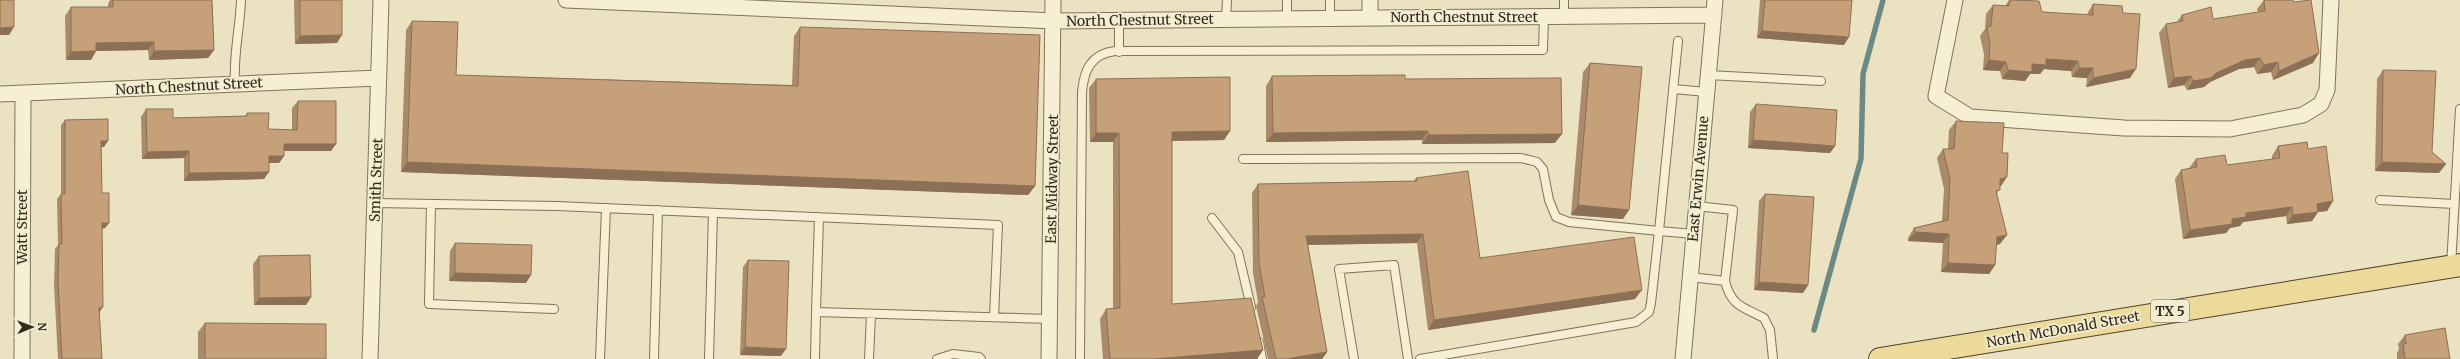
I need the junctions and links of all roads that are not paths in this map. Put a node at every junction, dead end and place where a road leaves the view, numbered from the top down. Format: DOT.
graph roads {
  1 [pos="241,0"];
  2 [pos="381,0"];
  3 [pos="566,0"];
  4 [pos="1053,0"];
  5 [pos="1227,0"];
  6 [pos="1287,0"];
  7 [pos="1330,0"];
  8 [pos="1370,0"];
  9 [pos="1564,0"];
  10 [pos="1955,0"];
  11 [pos="2331,0"];
  12 [pos="1714,7"];
  13 [pos="1544,16"];
  14 [pos="1564,16"];
  15 [pos="1330,18"];
  16 [pos="1370,18"];
  17 [pos="1226,19"];
  18 [pos="1287,19"];
  19 [pos="1119,20"];
  20 [pos="1054,21"];
  21 [pos="1678,41"];
  22 [pos="1119,52"];
  23 [pos="1708,75"];
  24 [pos="379,78"];
  25 [pos="1821,81"];
  26 [pos="235,84"];
  27 [pos="1674,89"];
  28 [pos="1706,92"];
  29 [pos="0,94"];
  30 [pos="23,94"];
  31 [pos="2460,109"];
  32 [pos="1243,159"];
  33 [pos="2380,200"];
  34 [pos="376,203"];
  35 [pos="431,204"];
  36 [pos="2454,204"];
  37 [pos="1696,206"];
  38 [pos="606,208"];
  39 [pos="658,210"];
  40 [pos="713,213"];
  41 [pos="819,217"];
  42 [pos="1212,218"];
  43 [pos="1659,231"];
  44 [pos="1694,234"];
  45 [pos="2456,266"];
  46 [pos="1690,277"];
  47 [pos="1725,281"];
  48 [pos="554,310"];
  49 [pos="816,312"];
  50 [pos="1252,313"];
  51 [pos="871,314"];
  52 [pos="994,317"];
  53 [pos="1050,319"];
  54 [pos="1257,336"];
  55 [pos="22,359"];
  56 [pos="370,359"];
  57 [pos="600,359"];
  58 [pos="654,359"];
  59 [pos="709,359"];
  60 [pos="815,359"];
  61 [pos="869,359"];
  62 [pos="937,359"];
  63 [pos="981,359"];
  64 [pos="1049,359"];
  65 [pos="1080,359"];
  66 [pos="1262,359"];
  67 [pos="1354,359"];
  68 [pos="1408,359"];
  69 [pos="1420,359"];
  70 [pos="1683,359"];
  71 [pos="1773,359"];
  72 [pos="1880,359"];
  1 -- 26 [label="lane"];
  2 -- 24 [label="street, Smith Street"];
  3 -- 20 [label="street, North Chestnut Street"];
  4 -- 20 [label="street, East Midway Street"];
  5 -- 17 [label="lane"];
  6 -- 18 [label="lane"];
  7 -- 15 [label="lane"];
  8 -- 16 [label="street"];
  9 -- 14 [label="lane"];
  10 -- 11 [label="street"];
  12 -- 14 [label="street, North Chestnut Street"];
  12 -- 23 [label="street, East Erwin Avenue"];
  13 -- 14 [label="street, North Chestnut Street"];
  13 -- 16 [label="street, North Chestnut Street"];
  13 -- 22 [label="lane"];
  15 -- 16 [label="street, North Chestnut Street"];
  15 -- 18 [label="street, North Chestnut Street"];
  17 -- 18 [label="street, North Chestnut Street"];
  17 -- 19 [label="street, North Chestnut Street"];
  19 -- 20 [label="street, North Chestnut Street"];
  19 -- 22 [label="lane"];
  20 -- 53 [label="street, East Midway Street"];
  21 -- 27 [label="lane"];
  22 -- 65 [label="lane"];
  23 -- 25 [label="lane"];
  23 -- 28 [label="street, East Erwin Avenue"];
  24 -- 26 [label="street, North Chestnut Street"];
  24 -- 34 [label="street, Smith Street"];
  26 -- 30 [label="street, North Chestnut Street"];
  27 -- 28 [label="lane"];
  27 -- 43 [label="lane"];
  28 -- 37 [label="street, East Erwin Avenue"];
  29 -- 30 [label="street, North Chestnut Street"];
  30 -- 55 [label="street, Watt Street"];
  31 -- 36 [label="lane"];
  32 -- 43 [label="lane"];
  33 -- 36 [label="lane"];
  34 -- 35 [label="lane"];
  34 -- 56 [label="street, Smith Street"];
  35 -- 38 [label="lane"];
  35 -- 48 [label="lane"];
  36 -- 45 [label="lane"];
  37 -- 44 [label="street, East Erwin Avenue"];
  37 -- 47 [label="lane"];
  38 -- 39 [label="lane"];
  38 -- 57 [label="lane"];
  39 -- 40 [label="lane"];
  39 -- 58 [label="lane"];
  40 -- 41 [label="lane"];
  40 -- 59 [label="lane"];
  41 -- 49 [label="lane"];
  41 -- 52 [label="lane"];
  42 -- 50 [label="lane"];
  43 -- 44 [label="lane"];
  43 -- 69 [label="lane"];
  44 -- 46 [label="street, East Erwin Avenue"];
  45 -- 72 [label="main road, North McDonald Street / TX 5"];
  46 -- 47 [label="lane"];
  46 -- 70 [label="street, East Erwin Avenue"];
  47 -- 71 [label="lane"];
  49 -- 51 [label="lane"];
  49 -- 60 [label="lane"];
  51 -- 52 [label="lane"];
  51 -- 61 [label="lane"];
  52 -- 53 [label="lane"];
  53 -- 64 [label="street, East Midway Street"];
  54 -- 66 [label="lane"];
  62 -- 63 [label="lane"];
  67 -- 68 [label="lane"];
}
